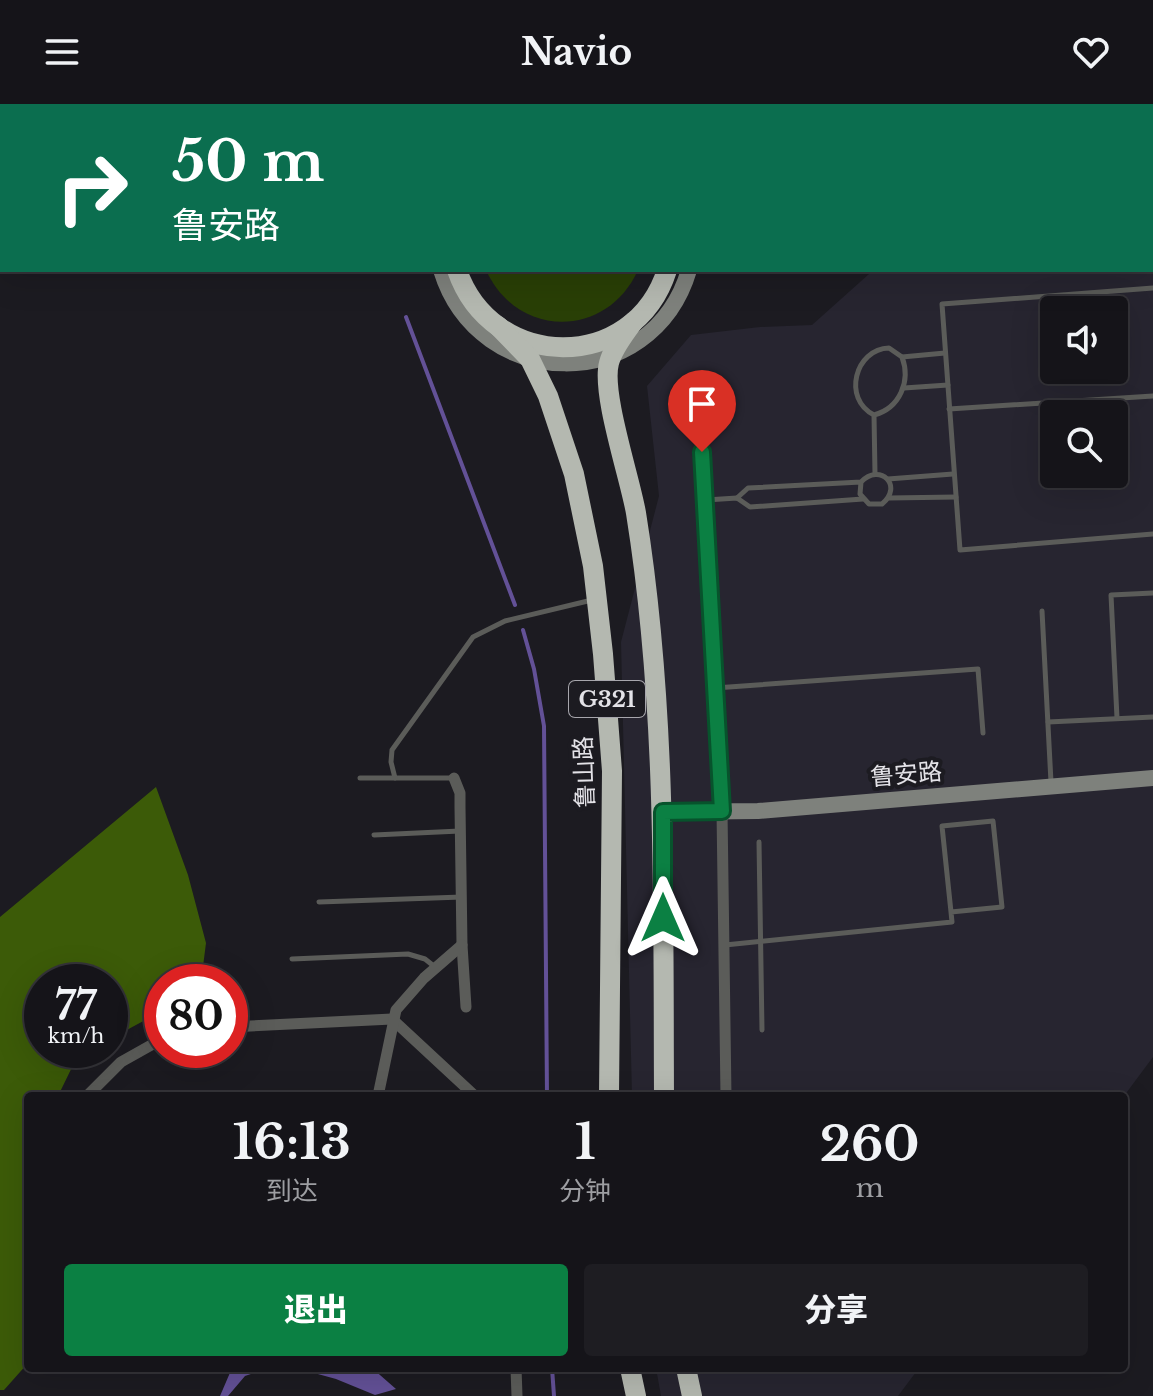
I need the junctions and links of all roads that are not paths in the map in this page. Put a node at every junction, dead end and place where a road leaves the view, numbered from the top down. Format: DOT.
graph roads {
  1 [pos="442,272"];
  2 [pos="458,272"];
  3 [pos="666,272"];
  4 [pos="688,272"];
  5 [pos="1153,288"];
  6 [pos="633,322"];
  7 [pos="498,326"];
  8 [pos="945,353"];
  9 [pos="611,356"];
  10 [pos="902,357"];
  11 [pos="530,359"];
  12 [pos="948,385"];
  13 [pos="904,388"];
  14 [pos="1153,396"];
  15 [pos="949,409"];
  16 [pos="874,415"];
  17 [pos="701,427"];
  18 [pos="875,474"];
  19 [pos="953,474"];
  20 [pos="887,479"];
  21 [pos="861,482"];
  22 [pos="956,497"];
  23 [pos="737,498"];
  24 [pos="888,498"];
  25 [pos="863,499"];
  26 [pos="705,500"];
  27 [pos="1153,534"];
  28 [pos="1153,593"];
  29 [pos="597,599"];
  30 [pos="1042,611"];
  31 [pos="714,688"];
  32 [pos="1153,717"];
  33 [pos="1117,718"];
  34 [pos="1048,722"];
  35 [pos="983,733"];
  36 [pos="360,778"];
  37 [pos="395,778"];
  38 [pos="454,778"];
  39 [pos="1153,778"];
  40 [pos="1052,787"];
  41 [pos="722,811"];
  42 [pos="663,812"];
  43 [pos="461,831"];
  44 [pos="374,835"];
  45 [pos="759,842"];
  46 [pos="462,897"];
  47 [pos="319,902"];
  48 [pos="951,912"];
  49 [pos="759,941"];
  50 [pos="462,945"];
  51 [pos="724,945"];
  52 [pos="292,959"];
  53 [pos="436,967"];
  54 [pos="466,1007"];
  55 [pos="392,1019"];
  56 [pos="248,1026"];
  57 [pos="762,1030"];
  58 [pos="144,1049"];
  59 [pos="91,1092"];
  60 [pos="379,1092"];
  61 [pos="471,1092"];
  62 [pos="609,1092"];
  63 [pos="664,1092"];
  64 [pos="726,1092"];
  65 [pos="516,1372"];
  66 [pos="631,1372"];
  67 [pos="687,1372"];
  68 [pos="517,1396"];
  69 [pos="636,1396"];
  70 [pos="692,1396"];
  1 -- 11 [label="street"];
  2 -- 7 [label="highway, 鲁山路"];
  3 -- 6 [label="highway"];
  4 -- 9 [label="street"];
  5 -- 8 [label="lane"];
  6 -- 7 [label="highway"];
  6 -- 9 [label="highway"];
  7 -- 11 [label="highway, 鲁山路 / G321"];
  8 -- 10 [label="lane"];
  8 -- 12 [label="lane"];
  9 -- 11 [label="street"];
  9 -- 42 [label="highway, G321"];
  10 -- 13 [label="lane"];
  10 -- 16 [label="lane"];
  11 -- 29 [label="highway, 鲁山路 / G321"];
  12 -- 13 [label="lane"];
  12 -- 15 [label="lane"];
  13 -- 16 [label="lane"];
  14 -- 15 [label="lane"];
  15 -- 19 [label="lane"];
  16 -- 18 [label="lane"];
  17 -- 26 [label="street"];
  18 -- 20 [label="lane"];
  18 -- 21 [label="lane"];
  19 -- 20 [label="lane"];
  19 -- 22 [label="lane"];
  20 -- 24 [label="lane"];
  21 -- 23 [label="lane"];
  21 -- 25 [label="lane"];
  22 -- 24 [label="lane"];
  22 -- 27 [label="lane"];
  23 -- 25 [label="lane"];
  23 -- 26 [label="lane"];
  24 -- 25 [label="lane"];
  26 -- 31 [label="street"];
  28 -- 33 [label="lane"];
  29 -- 37 [label="lane"];
  29 -- 62 [label="highway, 鲁山路 / G321"];
  30 -- 34 [label="lane"];
  31 -- 35 [label="lane"];
  31 -- 41 [label="street"];
  32 -- 33 [label="lane"];
  33 -- 34 [label="lane"];
  34 -- 40 [label="lane"];
  36 -- 37 [label="lane"];
  37 -- 38 [label="lane"];
  38 -- 43 [label="street"];
  39 -- 40 [label="street, 鲁安路"];
  40 -- 41 [label="street, 鲁安路"];
  41 -- 42 [label="street, 鲁安路"];
  41 -- 51 [label="street"];
  42 -- 63 [label="highway, G321"];
  43 -- 44 [label="lane"];
  43 -- 46 [label="street"];
  45 -- 49 [label="lane"];
  46 -- 47 [label="lane"];
  46 -- 50 [label="street"];
  48 -- 48 [label="lane"];
  48 -- 49 [label="lane"];
  49 -- 51 [label="lane"];
  49 -- 57 [label="lane"];
  50 -- 53 [label="street"];
  50 -- 54 [label="street"];
  51 -- 64 [label="street"];
  52 -- 53 [label="lane"];
  53 -- 55 [label="street"];
  55 -- 56 [label="street"];
  55 -- 60 [label="street"];
  55 -- 61 [label="street"];
  58 -- 59 [label="street"];
  65 -- 68 [label="street"];
  66 -- 69 [label="highway"];
  67 -- 70 [label="highway"];
}
